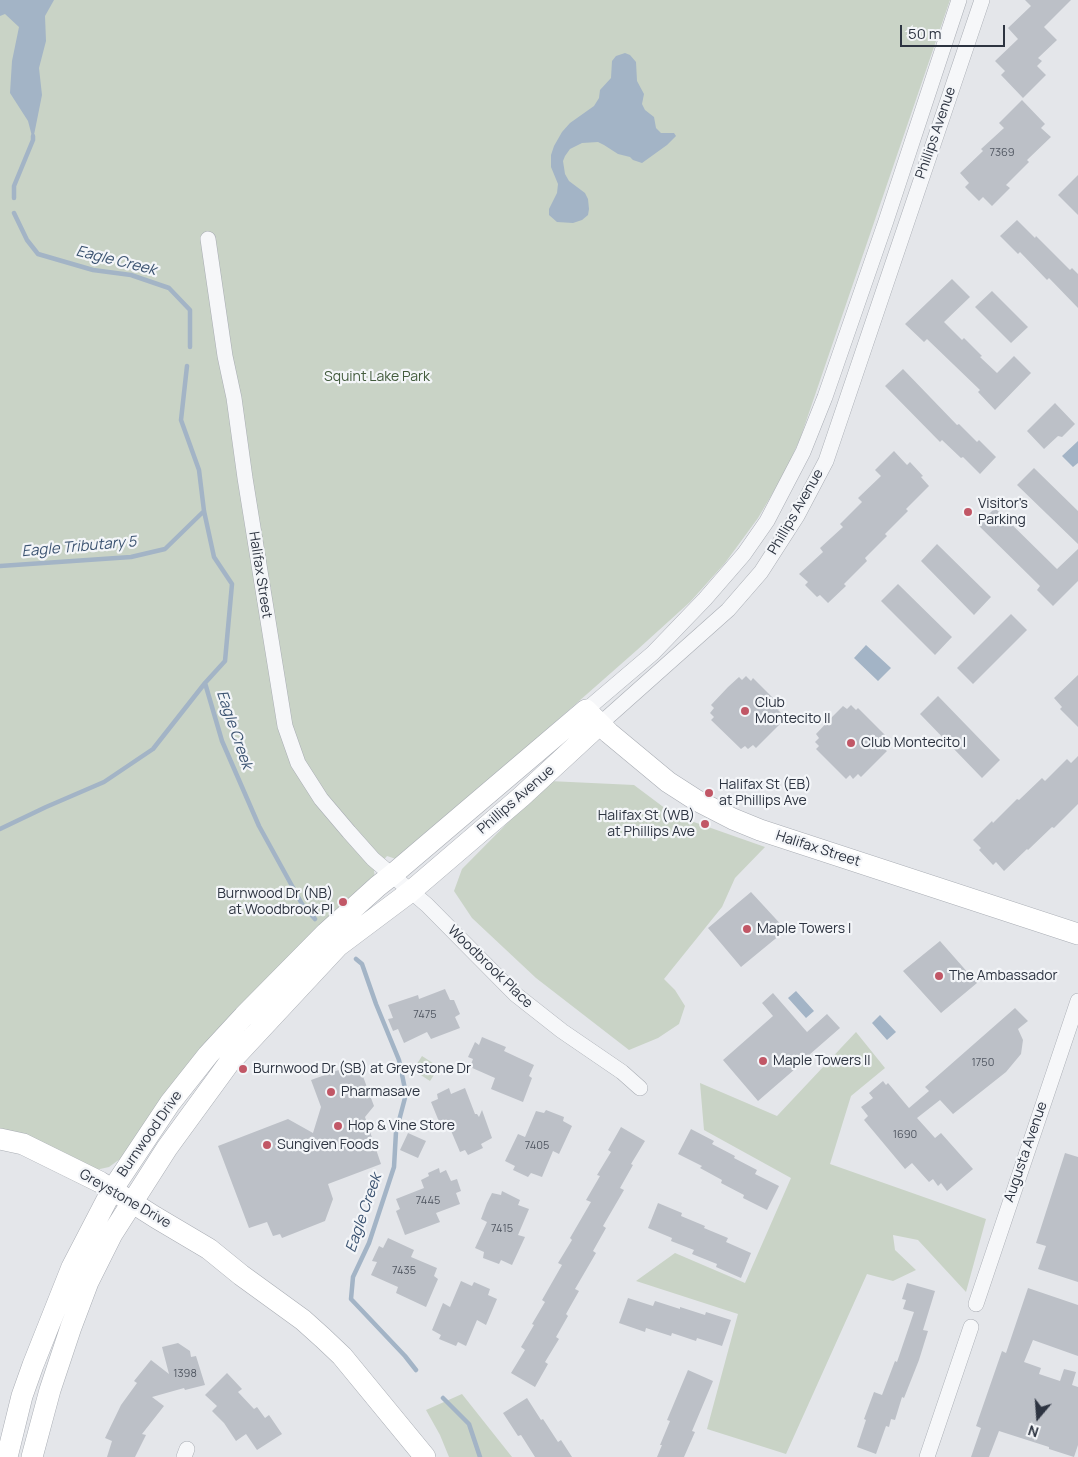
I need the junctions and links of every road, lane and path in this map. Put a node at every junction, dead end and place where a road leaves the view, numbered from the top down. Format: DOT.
graph roads {
  1 [pos="959,0"];
  2 [pos="982,0"];
  3 [pos="208,239"];
  4 [pos="593,717"];
  5 [pos="392,876"];
  6 [pos="410,892"];
  7 [pos="1078,934"];
  8 [pos="1078,1001"];
  9 [pos="640,1088"];
  10 [pos="0,1140"];
  11 [pos="0,1146"];
  12 [pos="109,1195"];
  13 [pos="128,1207"];
  14 [pos="976,1304"];
  15 [pos="971,1327"];
  16 [pos="7,1457"];
  17 [pos="32,1457"];
  18 [pos="425,1457"];
  19 [pos="927,1457"];
  1 -- 4 [label="street, Phillips Avenue"];
  2 -- 4 [label="street, Phillips Avenue"];
  3 -- 5 [label="street, Halifax Street"];
  4 -- 5 [label="street, Phillips Avenue"];
  4 -- 6 [label="street, Phillips Avenue"];
  4 -- 7 [label="street, Halifax Street"];
  5 -- 6 [label="street, Woodbrook Place"];
  5 -- 12 [label="street, Burnwood Drive"];
  6 -- 9 [label="street, Woodbrook Place"];
  6 -- 13 [label="street, Burnwood Drive"];
  8 -- 14 [label="street, Augusta Avenue"];
  10 -- 12 [label="street, Greystone Drive"];
  11 -- 12 [label="street, Greystone Drive"];
  12 -- 13 [label="street, Greystone Drive"];
  12 -- 16 [label="street, Burnwood Drive"];
  13 -- 17 [label="street, Burnwood Drive"];
  13 -- 18 [label="street, Greystone Drive"];
  15 -- 19 [label="street"];
}
